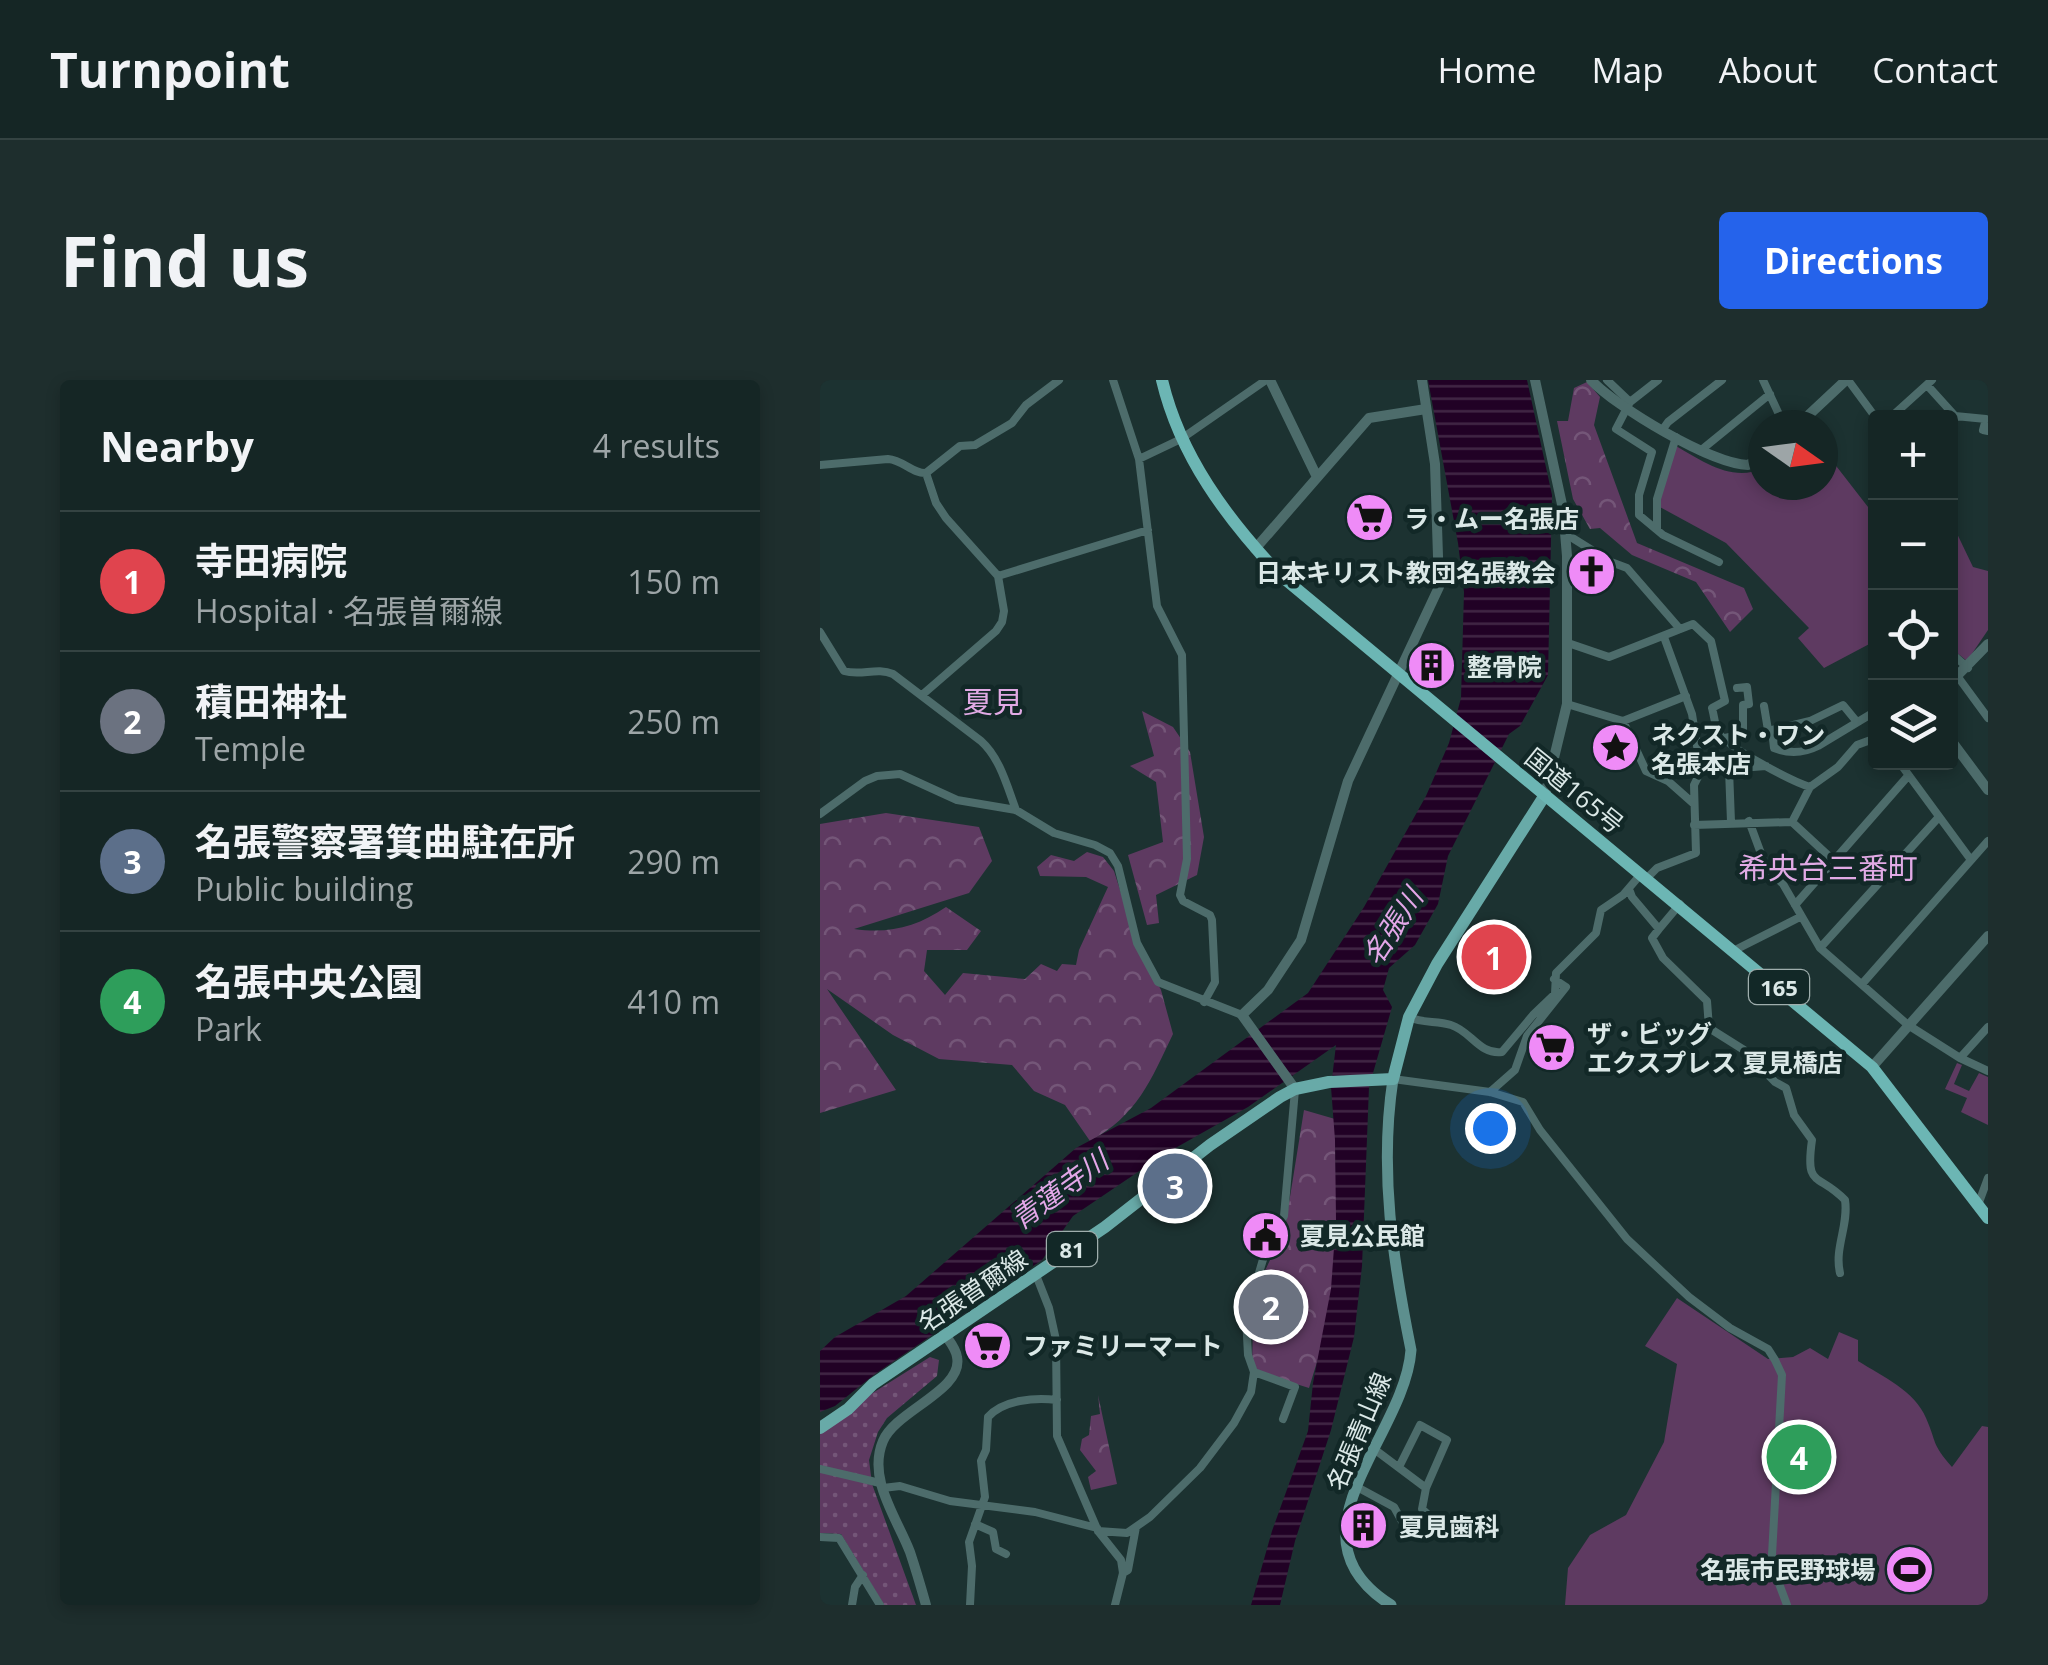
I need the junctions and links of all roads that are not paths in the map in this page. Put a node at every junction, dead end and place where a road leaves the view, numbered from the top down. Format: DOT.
graph roads {
  1 [pos="1059,380"];
  2 [pos="1113,380"];
  3 [pos="1162,380"];
  4 [pos="1268,380"];
  5 [pos="1422,380"];
  6 [pos="1535,380"];
  7 [pos="1592,380"];
  8 [pos="1607,380"];
  9 [pos="1658,380"];
  10 [pos="1722,380"];
  11 [pos="1763,380"];
  12 [pos="1847,380"];
  13 [pos="1929,382"];
  14 [pos="1770,394"];
  15 [pos="1628,404"];
  16 [pos="1426,409"];
  17 [pos="1777,410"];
  18 [pos="1814,410"];
  19 [pos="1870,410"];
  20 [pos="1899,410"];
  21 [pos="1950,410"];
  22 [pos="1958,416"];
  23 [pos="1987,417"];
  24 [pos="1663,430"];
  25 [pos="1988,431"];
  26 [pos="1676,437"];
  27 [pos="1182,439"];
  28 [pos="1700,450"];
  29 [pos="1139,459"];
  30 [pos="1748,463"];
  31 [pos="820,466"];
  32 [pos="926,473"];
  33 [pos="1317,478"];
  34 [pos="1656,529"];
  35 [pos="1148,530"];
  36 [pos="1566,534"];
  37 [pos="1255,549"];
  38 [pos="1718,562"];
  39 [pos="998,576"];
  40 [pos="1680,629"];
  41 [pos="820,632"];
  42 [pos="1664,638"];
  43 [pos="1568,643"];
  44 [pos="1988,644"];
  45 [pos="1958,659"];
  46 [pos="1968,668"];
  47 [pos="1398,674"];
  48 [pos="1958,677"];
  49 [pos="1958,684"];
  50 [pos="1737,688"];
  51 [pos="922,695"];
  52 [pos="1686,696"];
  53 [pos="1567,704"];
  54 [pos="1764,706"];
  55 [pos="1987,713"];
  56 [pos="1868,716"];
  57 [pos="1624,722"];
  58 [pos="1858,722"];
  59 [pos="1767,730"];
  60 [pos="1725,738"];
  61 [pos="1868,741"];
  62 [pos="1958,749"];
  63 [pos="1770,766"];
  64 [pos="1729,769"];
  65 [pos="1904,770"];
  66 [pos="1701,772"];
  67 [pos="1908,776"];
  68 [pos="1810,787"];
  69 [pos="1988,790"];
  70 [pos="1541,792"];
  71 [pos="1694,804"];
  72 [pos="1016,810"];
  73 [pos="820,814"];
  74 [pos="1938,818"];
  75 [pos="1749,821"];
  76 [pos="1730,822"];
  77 [pos="1792,822"];
  78 [pos="1694,825"];
  79 [pos="1988,842"];
  80 [pos="1832,859"];
  81 [pos="1971,860"];
  82 [pos="1645,875"];
  83 [pos="1629,888"];
  84 [pos="1680,904"];
  85 [pos="1795,905"];
  86 [pos="1800,917"];
  87 [pos="1660,929"];
  88 [pos="1988,936"];
  89 [pos="1820,948"];
  90 [pos="1735,950"];
  91 [pos="1554,979"];
  92 [pos="1862,984"];
  93 [pos="1204,1002"];
  94 [pos="1244,1017"];
  95 [pos="1409,1017"];
  96 [pos="1908,1024"];
  97 [pos="1988,1026"];
  98 [pos="1960,1058"];
  99 [pos="1872,1067"];
  100 [pos="1988,1071"];
  101 [pos="1393,1079"];
  102 [pos="1293,1084"];
  103 [pos="1490,1092"];
  104 [pos="1988,1178"];
  105 [pos="1978,1204"];
  106 [pos="1988,1218"];
  107 [pos="1840,1273"];
  108 [pos="1036,1275"];
  109 [pos="946,1336"];
  110 [pos="1254,1372"];
  111 [pos="1057,1400"];
  112 [pos="1283,1419"];
  113 [pos="820,1428"];
  114 [pos="1374,1449"];
  115 [pos="1400,1467"];
  116 [pos="820,1468"];
  117 [pos="881,1486"];
  118 [pos="1357,1487"];
  119 [pos="1426,1488"];
  120 [pos="983,1506"];
  121 [pos="975,1524"];
  122 [pos="1136,1526"];
  123 [pos="1098,1530"];
  124 [pos="820,1537"];
  125 [pos="1006,1554"];
  126 [pos="1122,1574"];
  127 [pos="863,1575"];
  128 [pos="852,1605"];
  129 [pos="880,1605"];
  130 [pos="926,1605"];
  131 [pos="970,1605"];
  132 [pos="1116,1605"];
  133 [pos="1391,1605"];
  134 [pos="1787,1605"];
  1 -- 32 [label="street"];
  2 -- 29 [label="street"];
  3 -- 27 [label="highway, 国道165号 / 165"];
  4 -- 27 [label="street"];
  4 -- 33 [label="street"];
  5 -- 16 [label="street"];
  6 -- 36 [label="street"];
  7 -- 15 [label="street"];
  8 -- 15 [label="street"];
  9 -- 15 [label="street"];
  10 -- 24 [label="street"];
  11 -- 14 [label="street"];
  12 -- 18 [label="street"];
  12 -- 19 [label="street"];
  13 -- 20 [label="street"];
  13 -- 21 [label="street"];
  14 -- 17 [label="street"];
  14 -- 28 [label="street"];
  15 -- 24 [label="street"];
  15 -- 34 [label="street"];
  16 -- 33 [label="street"];
  16 -- 47 [label="street"];
  22 -- 23 [label="street"];
  23 -- 25 [label="street"];
  24 -- 26 [label="street"];
  26 -- 28 [label="street"];
  26 -- 34 [label="street"];
  27 -- 29 [label="street"];
  27 -- 37 [label="highway, 国道165号 / 165"];
  28 -- 30 [label="street"];
  29 -- 35 [label="street"];
  31 -- 32 [label="street"];
  32 -- 39 [label="street"];
  33 -- 37 [label="street"];
  34 -- 38 [label="street"];
  35 -- 39 [label="street"];
  35 -- 93 [label="street"];
  36 -- 40 [label="street"];
  36 -- 43 [label="street"];
  37 -- 47 [label="highway, 国道165号 / 165"];
  39 -- 51 [label="street"];
  40 -- 42 [label="street"];
  40 -- 60 [label="street"];
  41 -- 51 [label="street"];
  42 -- 43 [label="street"];
  42 -- 52 [label="street"];
  43 -- 53 [label="street"];
  44 -- 46 [label="street"];
  45 -- 46 [label="street"];
  46 -- 48 [label="street"];
  47 -- 70 [label="highway, 国道165号 / 165"];
  47 -- 94 [label="street"];
  49 -- 55 [label="street"];
  50 -- 60 [label="street"];
  51 -- 72 [label="street"];
  52 -- 57 [label="street"];
  52 -- 66 [label="street"];
  53 -- 57 [label="street"];
  53 -- 70 [label="street"];
  54 -- 59 [label="street"];
  56 -- 58 [label="street"];
  57 -- 71 [label="street"];
  58 -- 59 [label="street"];
  58 -- 59 [label="street"];
  60 -- 63 [label="street"];
  61 -- 68 [label="street"];
  62 -- 69 [label="street"];
  63 -- 64 [label="street"];
  63 -- 68 [label="street"];
  64 -- 66 [label="street"];
  64 -- 76 [label="street"];
  65 -- 67 [label="street"];
  66 -- 71 [label="street"];
  67 -- 74 [label="street"];
  67 -- 80 [label="street"];
  68 -- 77 [label="street"];
  70 -- 82 [label="highway, 国道165号 / 165"];
  70 -- 95 [label="main road"];
  71 -- 78 [label="street"];
  72 -- 73 [label="street"];
  72 -- 93 [label="street"];
  74 -- 81 [label="street"];
  74 -- 89 [label="street"];
  75 -- 76 [label="street"];
  75 -- 77 [label="street"];
  75 -- 85 [label="street"];
  76 -- 78 [label="street"];
  77 -- 80 [label="street"];
  78 -- 82 [label="street"];
  79 -- 81 [label="street"];
  80 -- 85 [label="street"];
  81 -- 92 [label="street"];
  82 -- 83 [label="street"];
  82 -- 84 [label="highway, 国道165号 / 165"];
  83 -- 87 [label="street"];
  83 -- 91 [label="street"];
  84 -- 87 [label="street"];
  84 -- 90 [label="highway, 国道165号 / 165"];
  85 -- 86 [label="street"];
  86 -- 89 [label="street"];
  86 -- 90 [label="street"];
  87 -- 107 [label="street"];
  88 -- 96 [label="street"];
  89 -- 92 [label="street"];
  90 -- 99 [label="highway, 国道165号 / 165"];
  91 -- 95 [label="street"];
  91 -- 103 [label="street"];
  92 -- 96 [label="street"];
  93 -- 94 [label="street"];
  94 -- 102 [label="street"];
  95 -- 101 [label="main road"];
  96 -- 98 [label="street"];
  96 -- 99 [label="street"];
  97 -- 98 [label="street"];
  98 -- 100 [label="street"];
  99 -- 105 [label="highway, 国道165号 / 165"];
  101 -- 102 [label="main road, 名張曽爾線 / 81"];
  101 -- 103 [label="street"];
  101 -- 114 [label="main road, 名張青山線"];
  102 -- 108 [label="main road, 名張曽爾線 / 81"];
  102 -- 110 [label="street"];
  103 -- 134 [label="street"];
  104 -- 105 [label="street"];
  105 -- 106 [label="highway, 国道165号 / 165"];
  108 -- 109 [label="main road, 名張曽爾線 / 81"];
  108 -- 111 [label="street"];
  109 -- 113 [label="main road, 名張曽爾線 / 81"];
  109 -- 117 [label="street"];
  110 -- 112 [label="street"];
  110 -- 122 [label="street"];
  111 -- 120 [label="street"];
  111 -- 123 [label="street"];
  114 -- 115 [label="street"];
  114 -- 118 [label="main road, 名張青山線"];
  115 -- 119 [label="street"];
  115 -- 119 [label="street"];
  116 -- 117 [label="street"];
  117 -- 120 [label="street"];
  117 -- 130 [label="street"];
  118 -- 119 [label="street"];
  118 -- 133 [label="main road, 名張青山線"];
  120 -- 121 [label="street"];
  120 -- 123 [label="street"];
  121 -- 125 [label="street"];
  121 -- 131 [label="street"];
  122 -- 123 [label="street"];
  122 -- 126 [label="street"];
  123 -- 126 [label="street"];
  124 -- 127 [label="street"];
  126 -- 132 [label="street"];
  127 -- 128 [label="street"];
  127 -- 129 [label="street"];
}
